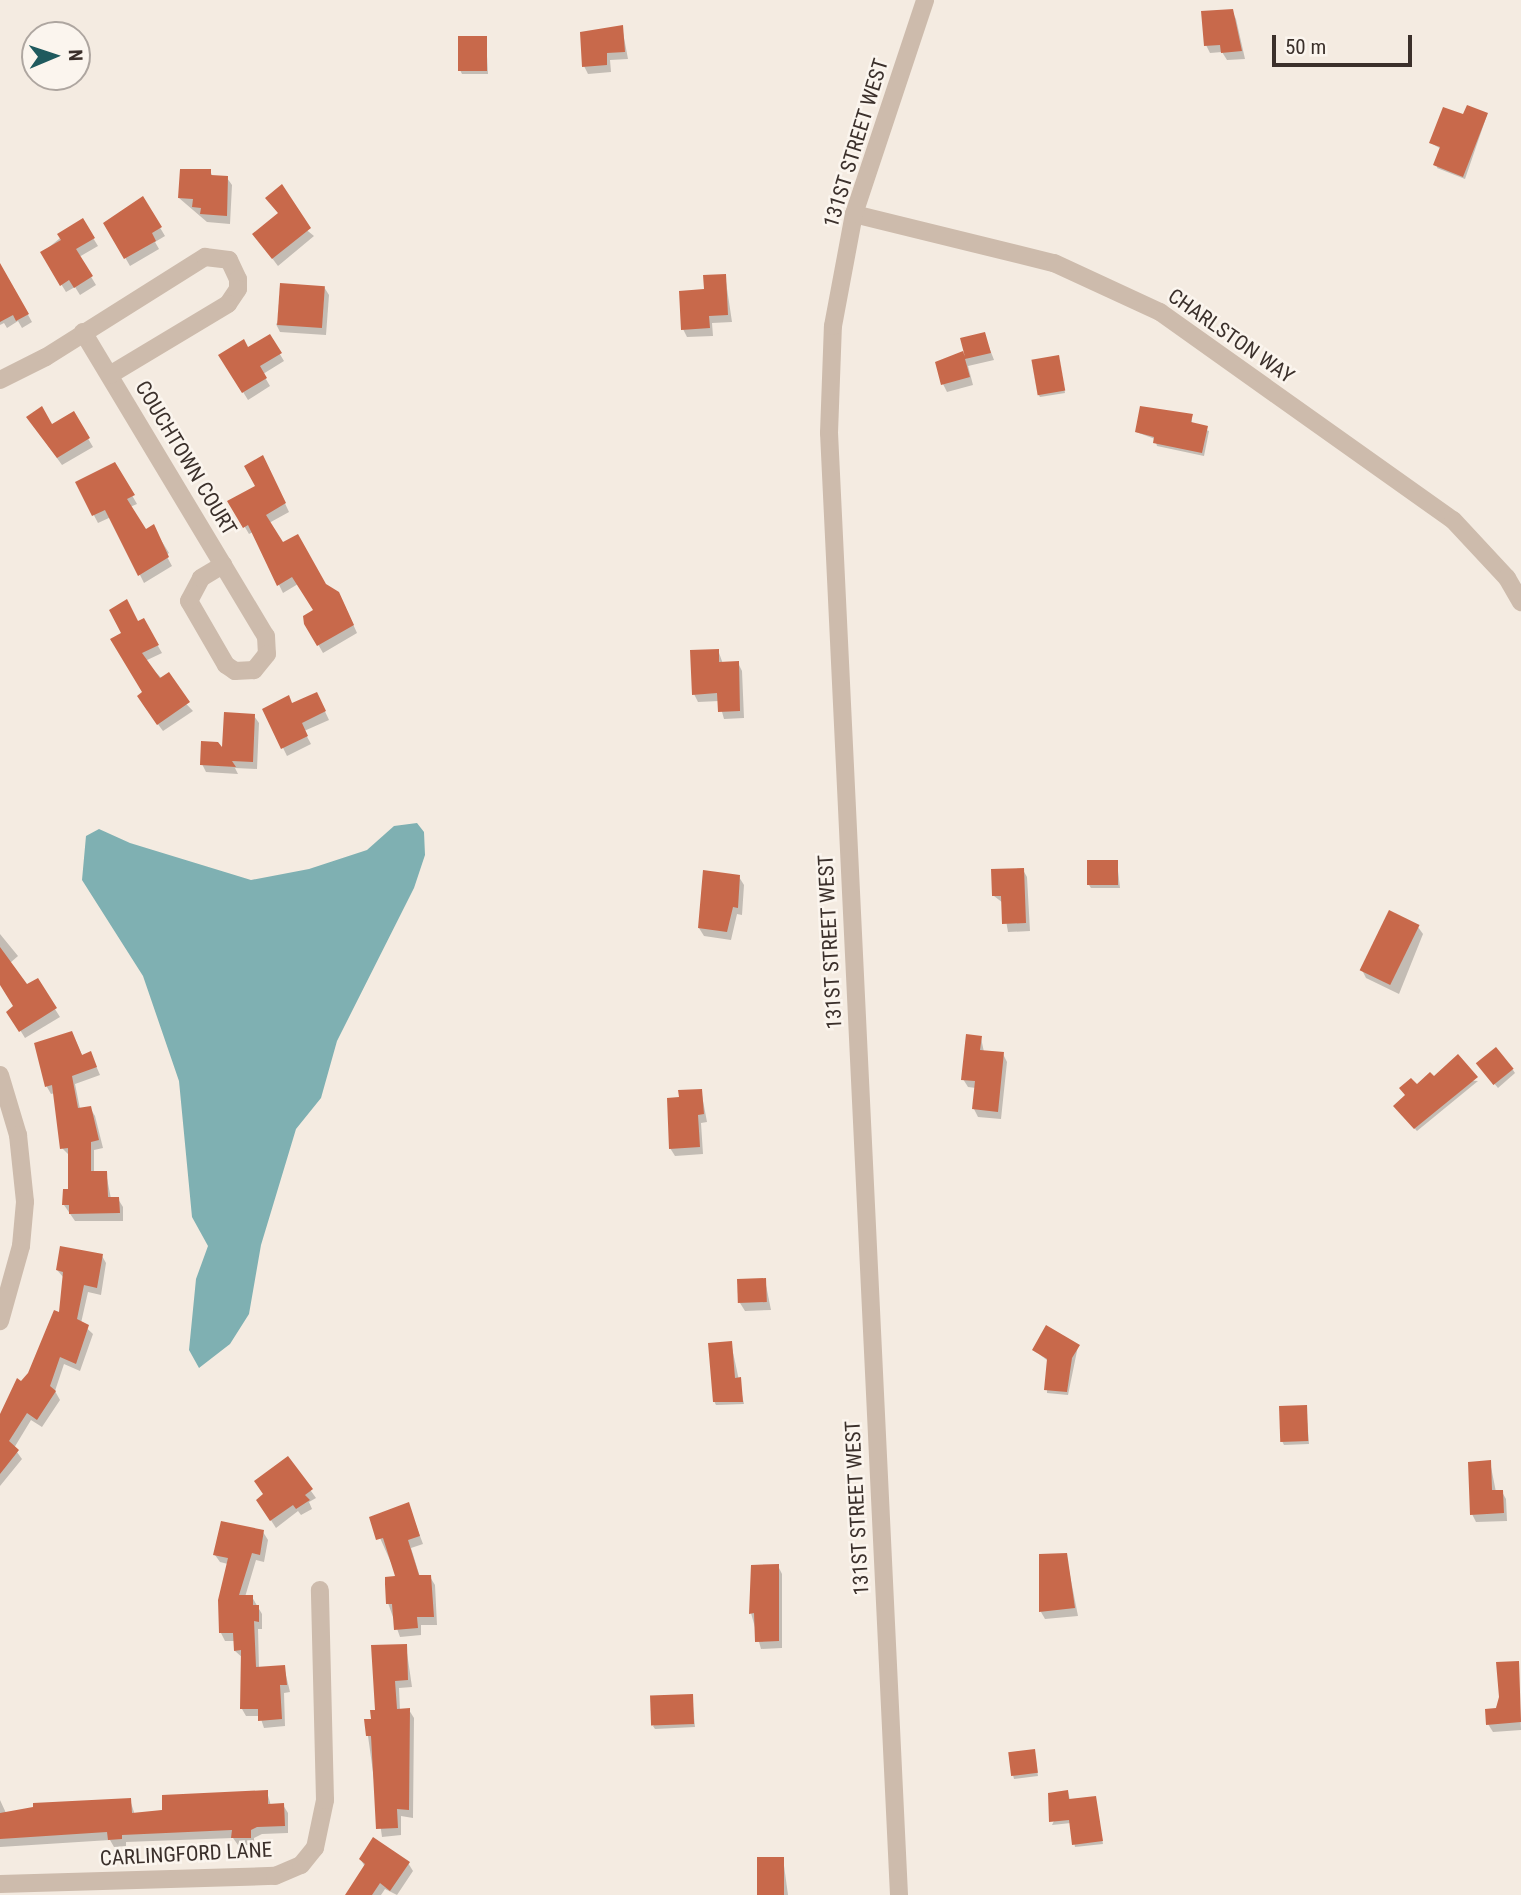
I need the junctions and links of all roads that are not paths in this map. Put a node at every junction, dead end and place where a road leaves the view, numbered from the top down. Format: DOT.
graph roads {
  1 [pos="925,0"];
  2 [pos="854,214"];
  3 [pos="83,332"];
  4 [pos="110,375"];
  5 [pos="0,380"];
  6 [pos="223,565"];
  7 [pos="1521,602"];
  8 [pos="0,1075"];
  9 [pos="0,1321"];
  10 [pos="320,1590"];
  11 [pos="0,1884"];
  12 [pos="899,1895"];
  1 -- 2 [label="street, 131ST STREET WEST"];
  2 -- 7 [label="street, CHARLSTON WAY"];
  2 -- 12 [label="street, 131ST STREET WEST"];
  3 -- 4 [label="street, COUCHTOWN COURT"];
  3 -- 4 [label="street, COUCHTOWN COURT"];
  3 -- 5 [label="street, COUCHTOWN COURT"];
  4 -- 6 [label="street, COUCHTOWN COURT"];
  6 -- 6 [label="street, COUCHTOWN COURT"];
  8 -- 9 [label="street"];
  10 -- 11 [label="street, CARLINGFORD LANE"];
}
